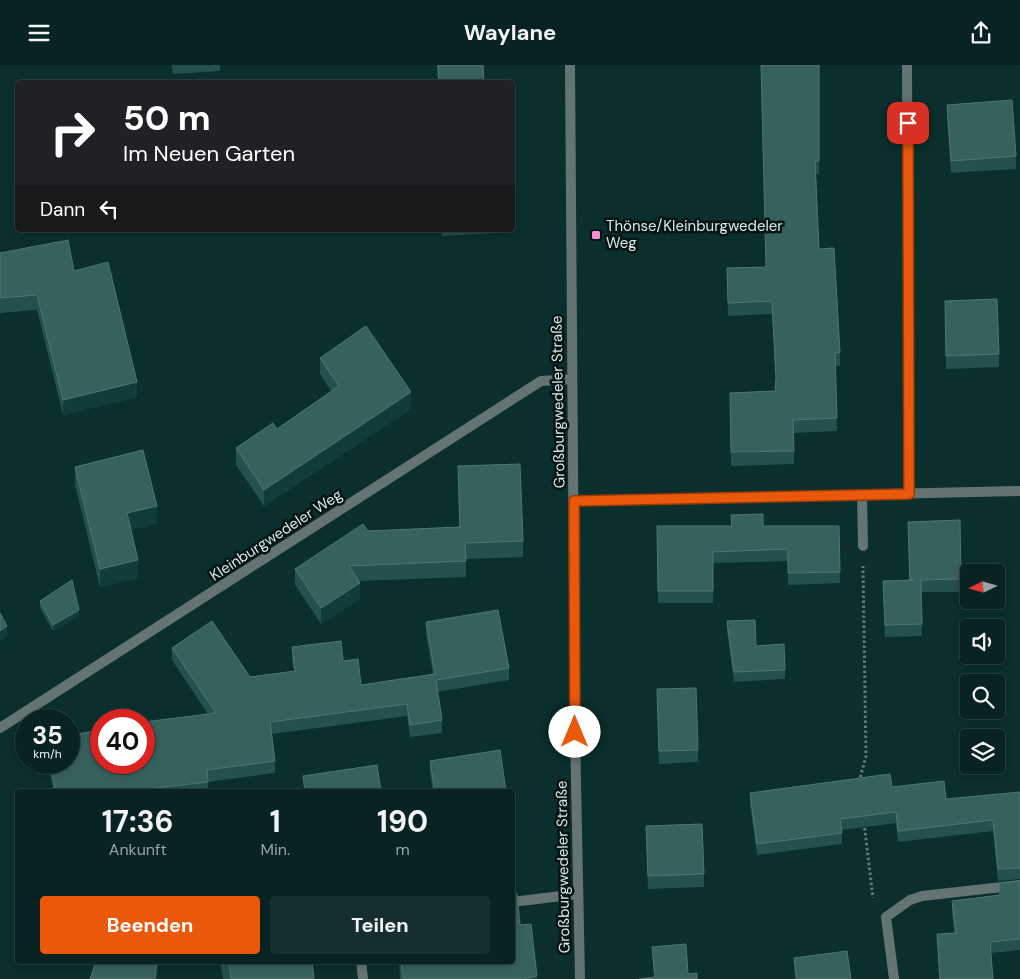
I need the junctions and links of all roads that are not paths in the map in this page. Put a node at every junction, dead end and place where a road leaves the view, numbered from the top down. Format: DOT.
graph roads {
  1 [pos="570,65"];
  2 [pos="907,65"];
  3 [pos="572,379"];
  4 [pos="1020,491"];
  5 [pos="862,494"];
  6 [pos="909,494"];
  7 [pos="574,501"];
  8 [pos="863,546"];
  9 [pos="0,728"];
  10 [pos="1020,885"];
  11 [pos="578,894"];
  12 [pos="515,902"];
  13 [pos="360,964"];
  14 [pos="363,979"];
  15 [pos="580,979"];
  16 [pos="894,979"];
  1 -- 3 [label="street, Großburgwedeler Straße"];
  2 -- 6 [label="street"];
  3 -- 7 [label="street, Großburgwedeler Straße"];
  3 -- 9 [label="street, Kleinburgwedeler Weg"];
  4 -- 6 [label="street"];
  5 -- 6 [label="street"];
  5 -- 7 [label="street"];
  5 -- 8 [label="street"];
  7 -- 11 [label="street, Großburgwedeler Straße"];
  10 -- 16 [label="street"];
  11 -- 12 [label="street"];
  11 -- 15 [label="street, Großburgwedeler Straße"];
  13 -- 14 [label="street"];
}
